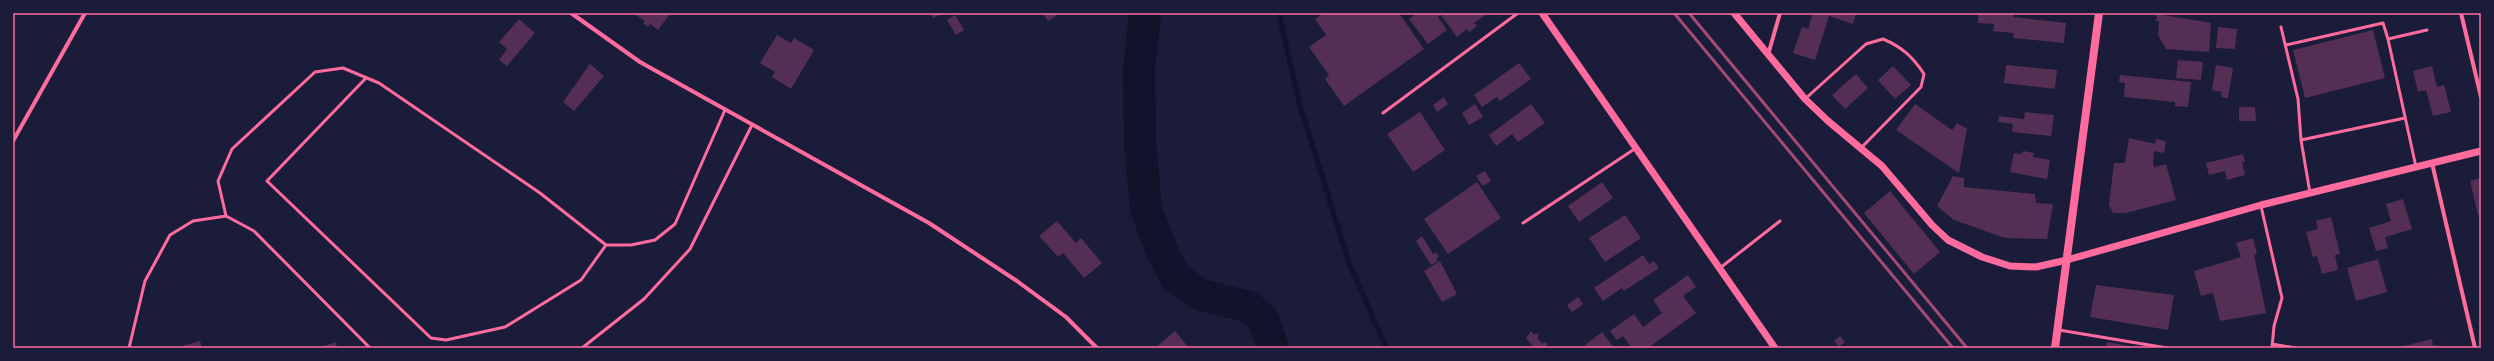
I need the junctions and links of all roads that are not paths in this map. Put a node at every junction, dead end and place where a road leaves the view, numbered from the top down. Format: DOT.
graph roads {
  1 [pos="86,13"];
  2 [pos="570,13"];
  3 [pos="1518,13"];
  4 [pos="1542,13"];
  5 [pos="1734,13"];
  6 [pos="1780,13"];
  7 [pos="2099,13"];
  8 [pos="2461,13"];
  9 [pos="2281,27"];
  10 [pos="2427,30"];
  11 [pos="2388,39"];
  12 [pos="2286,45"];
  13 [pos="1768,55"];
  14 [pos="366,78"];
  15 [pos="2481,97"];
  16 [pos="1805,99"];
  17 [pos="725,110"];
  18 [pos="1383,113"];
  19 [pos="2405,118"];
  20 [pos="752,125"];
  21 [pos="2301,140"];
  22 [pos="13,141"];
  23 [pos="1636,148"];
  24 [pos="1860,148"];
  25 [pos="2481,151"];
  26 [pos="2432,163"];
  27 [pos="2416,167"];
  28 [pos="2310,192"];
  29 [pos="2261,205"];
  30 [pos="226,216"];
  31 [pos="1780,221"];
  32 [pos="1523,223"];
  33 [pos="606,245"];
  34 [pos="2067,260"];
  35 [pos="1720,268"];
  36 [pos="2058,329"];
  37 [pos="2272,346"];
  38 [pos="128,348"];
  39 [pos="370,348"];
  40 [pos="582,348"];
  41 [pos="1097,348"];
  42 [pos="1775,348"];
  43 [pos="2055,348"];
  44 [pos="2168,348"];
  45 [pos="2296,348"];
  46 [pos="2476,348"];
  1 -- 22 [label="street"];
  2 -- 17 [label="street"];
  3 -- 18 [label="lane"];
  4 -- 23 [label="street"];
  5 -- 13 [label="street"];
  6 -- 13 [label="street"];
  7 -- 34 [label="main road"];
  8 -- 15 [label="street"];
  9 -- 12 [label="lane"];
  10 -- 11 [label="lane"];
  11 -- 12 [label="lane"];
  11 -- 19 [label="lane"];
  12 -- 21 [label="lane"];
  13 -- 16 [label="street"];
  14 -- 30 [label="lane"];
  14 -- 33 [label="lane"];
  14 -- 33 [label="lane"];
  16 -- 24 [label="street"];
  16 -- 24 [label="lane"];
  17 -- 20 [label="street"];
  17 -- 33 [label="lane"];
  19 -- 21 [label="lane"];
  19 -- 27 [label="lane"];
  20 -- 40 [label="lane"];
  20 -- 41 [label="street"];
  21 -- 28 [label="lane"];
  23 -- 32 [label="lane"];
  23 -- 35 [label="street"];
  24 -- 34 [label="street"];
  25 -- 26 [label="street"];
  26 -- 27 [label="street"];
  26 -- 46 [label="street"];
  27 -- 28 [label="street"];
  28 -- 29 [label="street"];
  29 -- 34 [label="street"];
  29 -- 37 [label="lane"];
  30 -- 38 [label="lane"];
  30 -- 39 [label="lane"];
  31 -- 35 [label="lane"];
  34 -- 36 [label="main road"];
  35 -- 42 [label="street"];
  36 -- 43 [label="main road"];
  36 -- 44 [label="lane"];
  37 -- 45 [label="lane"];
}
